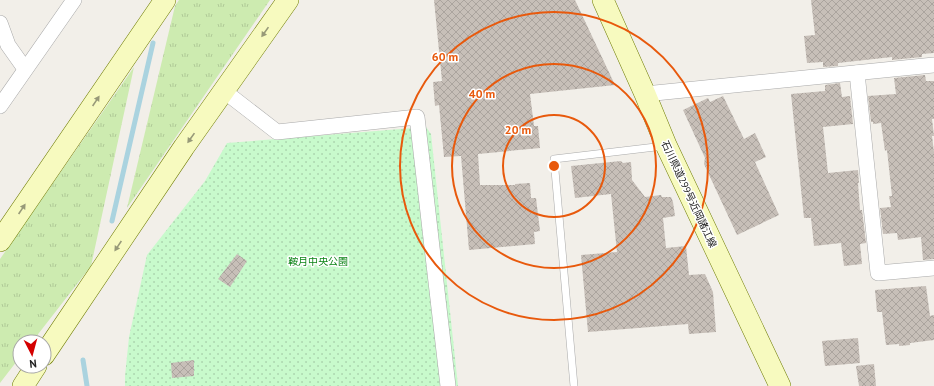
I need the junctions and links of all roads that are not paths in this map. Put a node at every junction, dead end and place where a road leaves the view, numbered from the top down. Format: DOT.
graph roads {
  1 [pos="74,0"];
  2 [pos="165,0"];
  3 [pos="288,0"];
  4 [pos="603,0"];
  5 [pos="0,23"];
  6 [pos="934,65"];
  7 [pos="25,69"];
  8 [pos="857,73"];
  9 [pos="224,91"];
  10 [pos="645,94"];
  11 [pos="0,106"];
  12 [pos="666,145"];
  13 [pos="0,241"];
  14 [pos="934,268"];
  15 [pos="52,343"];
  16 [pos="31,374"];
  17 [pos="23,386"];
  18 [pos="448,386"];
  19 [pos="574,386"];
  20 [pos="780,386"];
  1 -- 7 [label="street"];
  13 -- 2 [label="street, one-way"];
  3 -- 9 [label="street, one-way"];
  4 -- 10 [label="street, 石川県道299号近岡諸江線"];
  5 -- 7 [label="street"];
  6 -- 8 [label="street"];
  7 -- 11 [label="street"];
  8 -- 10 [label="street"];
  8 -- 14 [label="street"];
  9 -- 15 [label="street, one-way"];
  9 -- 18 [label="street"];
  10 -- 12 [label="street, 石川県道299号近岡諸江線"];
  12 -- 19 [label="lane"];
  12 -- 20 [label="street, 石川県道299号近岡諸江線"];
  16 -- 17 [label="street"];
}
